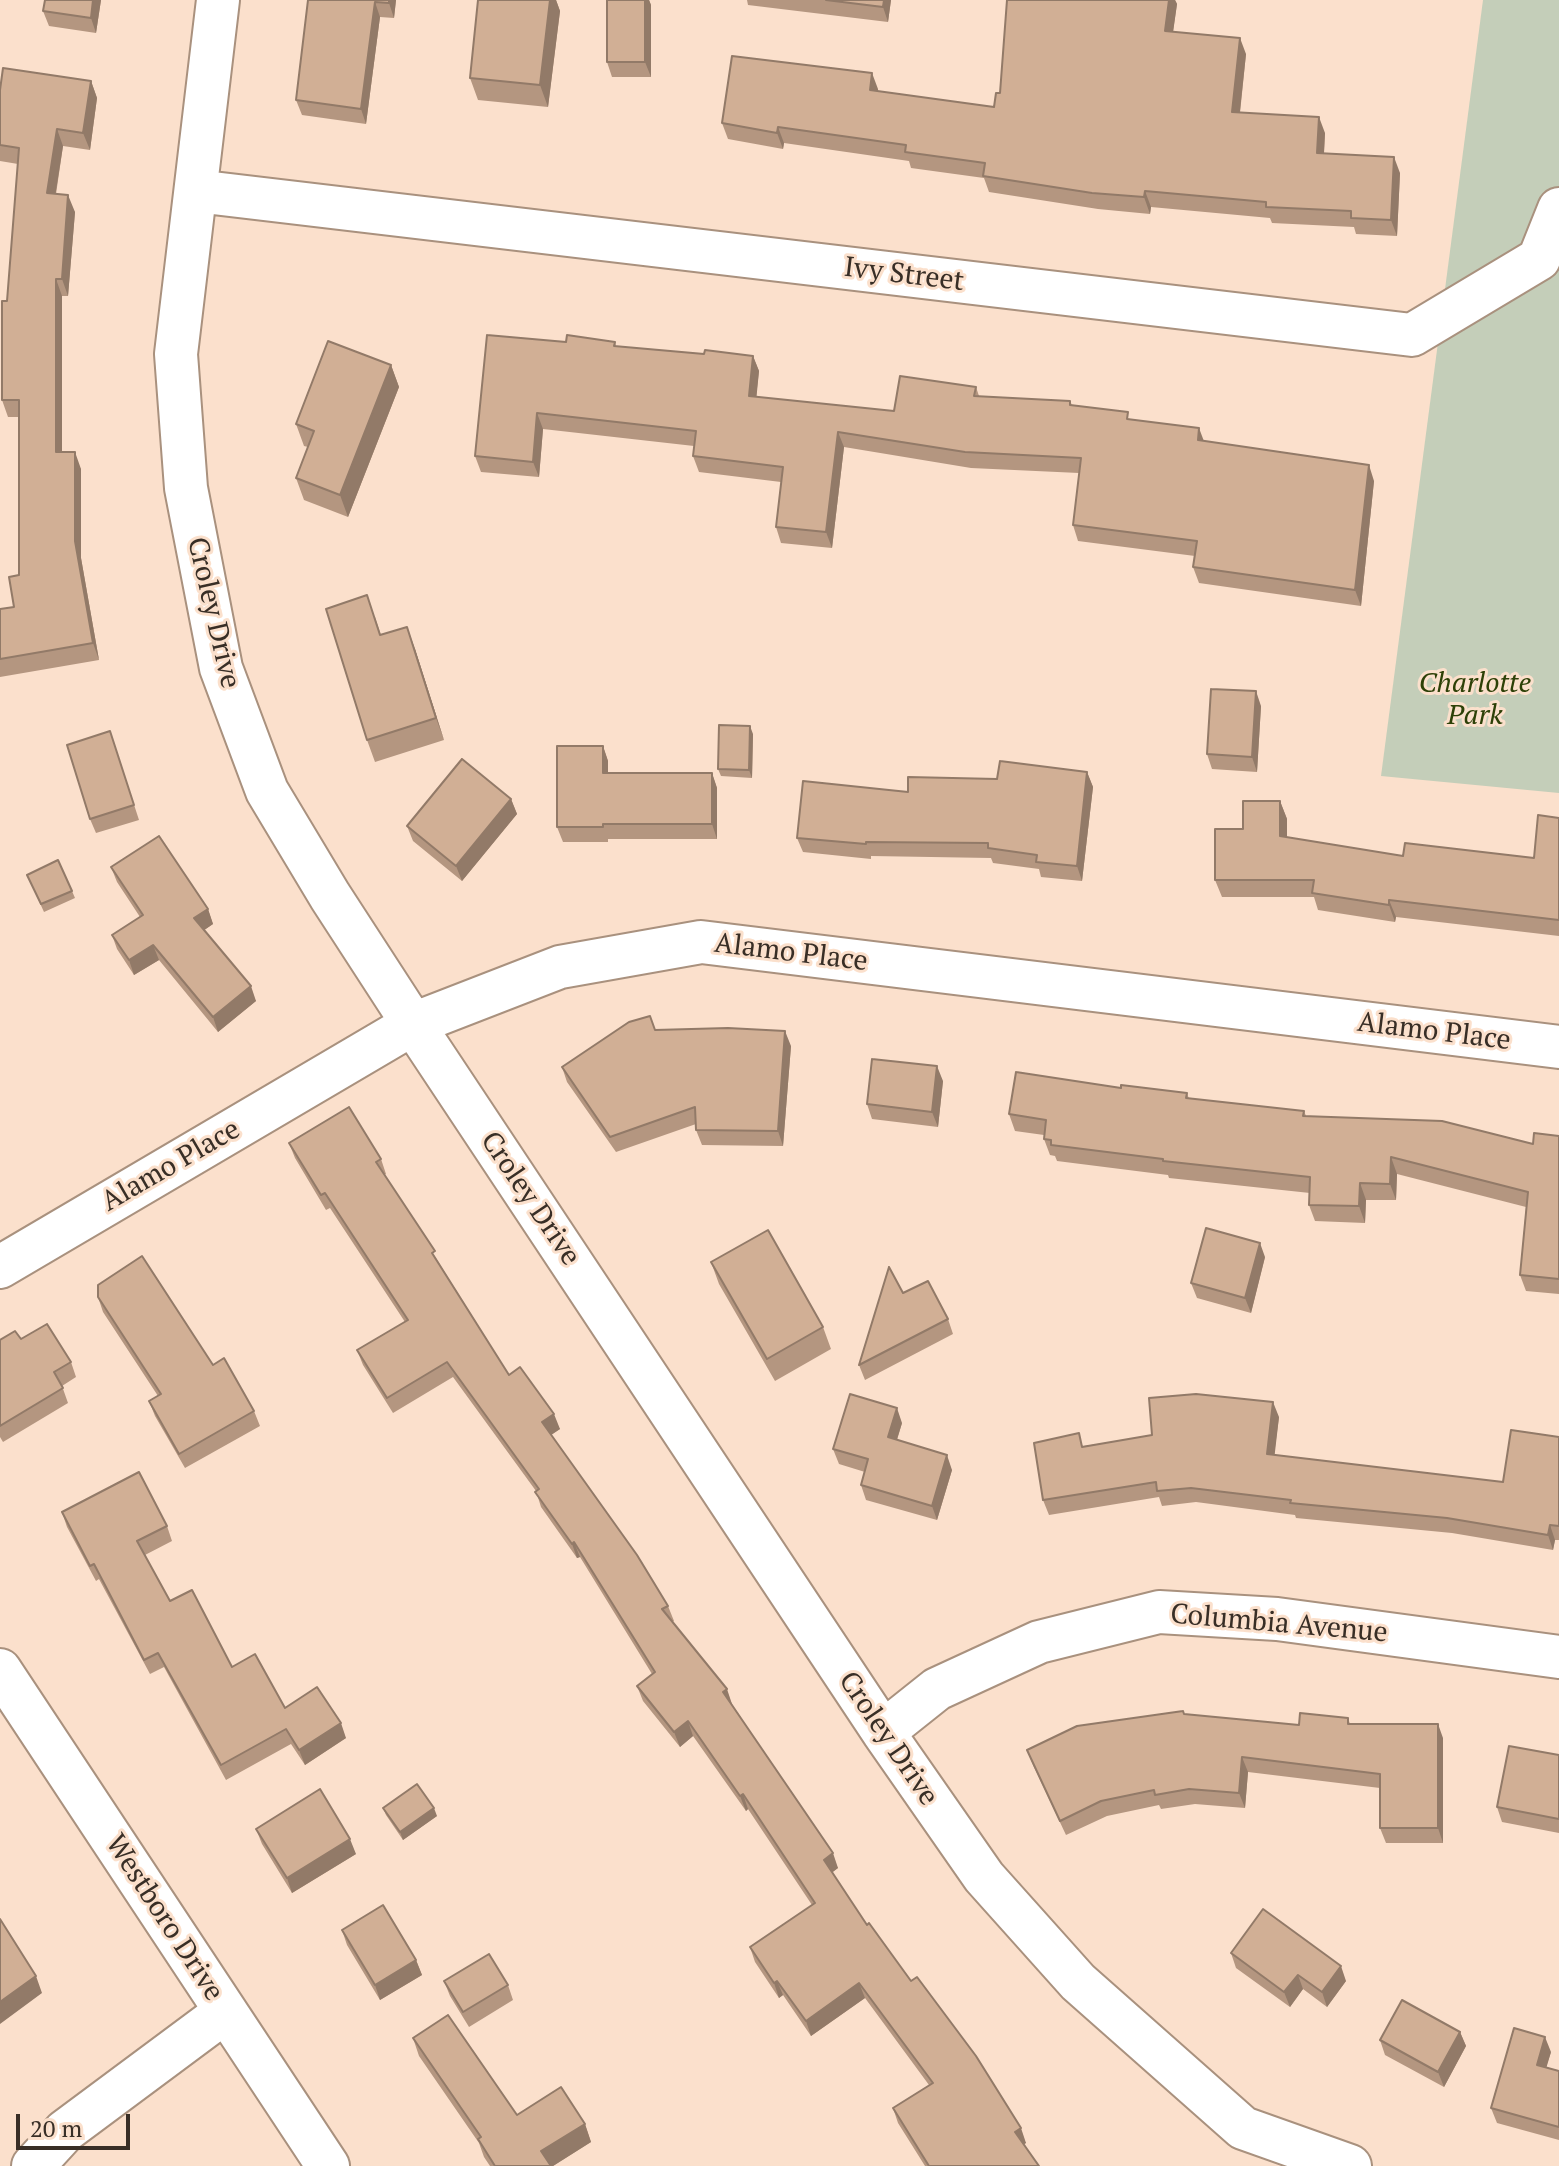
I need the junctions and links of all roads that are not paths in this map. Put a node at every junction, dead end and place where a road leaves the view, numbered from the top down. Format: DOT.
graph roads {
  1 [pos="218,0"];
  2 [pos="196,191"];
  3 [pos="1559,209"];
  4 [pos="413,1024"];
  5 [pos="1559,1047"];
  6 [pos="0,1267"];
  7 [pos="1559,1657"];
  8 [pos="0,1670"];
  9 [pos="883,1732"];
  10 [pos="225,2012"];
  11 [pos="1249,2147"];
  12 [pos="33,2166"];
  13 [pos="328,2166"];
  14 [pos="1350,2166"];
  1 -- 2 [label="street, Croley Drive"];
  2 -- 3 [label="street, Ivy Street"];
  2 -- 4 [label="street, Croley Drive"];
  4 -- 5 [label="street, Alamo Place"];
  4 -- 6 [label="street, Alamo Place"];
  4 -- 9 [label="street, Croley Drive"];
  7 -- 9 [label="street, Columbia Avenue"];
  8 -- 10 [label="street, Westboro Drive"];
  9 -- 11 [label="street, Croley Drive"];
  10 -- 12 [label="street"];
  10 -- 13 [label="street, Westboro Drive"];
  11 -- 14 [label="street, Croley Drive"];
}
